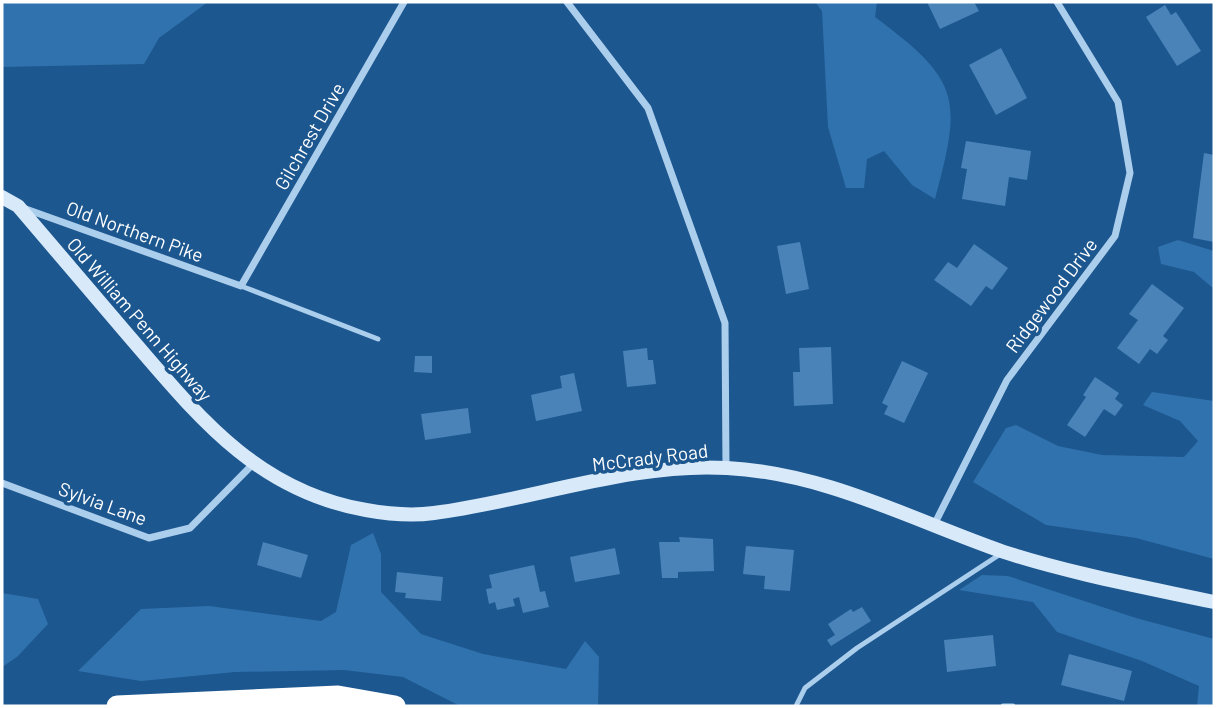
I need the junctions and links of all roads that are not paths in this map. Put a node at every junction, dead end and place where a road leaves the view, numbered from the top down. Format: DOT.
graph roads {
  1 [pos="404,2"];
  2 [pos="568,2"];
  3 [pos="1057,2"];
  4 [pos="2,197"];
  5 [pos="18,206"];
  6 [pos="241,286"];
  7 [pos="378,339"];
  8 [pos="252,465"];
  9 [pos="726,468"];
  10 [pos="2,482"];
  11 [pos="934,524"];
  12 [pos="1004,552"];
  13 [pos="1214,602"];
  14 [pos="117,706"];
  15 [pos="395,706"];
  16 [pos="796,706"];
  17 [pos="1003,706"];
  18 [pos="1013,706"];
  1 -- 6 [label="street, Gilchrest Drive"];
  2 -- 9 [label="street"];
  3 -- 11 [label="street, Ridgewood Drive"];
  4 -- 5 [label="main road, Old William Penn Highway"];
  5 -- 6 [label="street, Old Northern Pike"];
  5 -- 8 [label="main road, Old William Penn Highway"];
  6 -- 7 [label="lane"];
  8 -- 9 [label="main road, McCrady Road"];
  8 -- 10 [label="street, Sylvia Lane"];
  9 -- 11 [label="main road, McCrady Road"];
  11 -- 12 [label="main road, McCrady Road"];
  12 -- 13 [label="main road, McCrady Road"];
  12 -- 16 [label="lane"];
  14 -- 15 [label="highway"];
  17 -- 18 [label="lane"];
}
